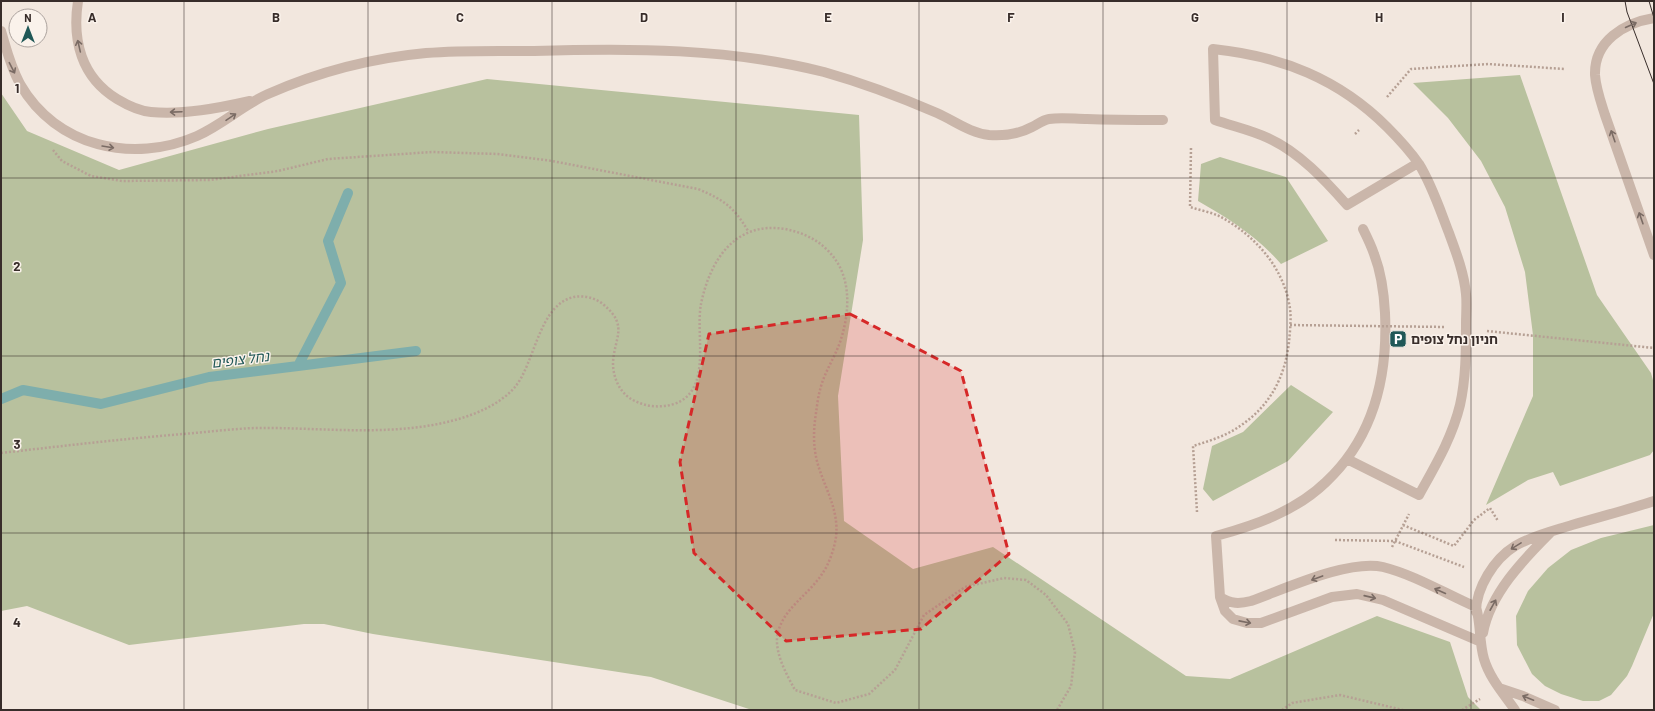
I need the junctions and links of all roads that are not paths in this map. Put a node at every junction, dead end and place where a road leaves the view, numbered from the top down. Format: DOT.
graph roads {
  1 [pos="78,1"];
  2 [pos="1654,18"];
  3 [pos="1,31"];
  4 [pos="256,100"];
  5 [pos="1163,120"];
  6 [pos="1418,163"];
  7 [pos="1363,229"];
  8 [pos="1654,255"];
  9 [pos="1347,459"];
  10 [pos="1654,501"];
  11 [pos="1551,531"];
  12 [pos="1220,596"];
  13 [pos="1476,607"];
  14 [pos="1481,642"];
  15 [pos="1499,688"];
  16 [pos="1515,710"];
  17 [pos="1555,710"];
  4 -- 1 [label="lane, one-way"];
  8 -- 2 [label="lane, one-way"];
  3 -- 4 [label="lane, one-way"];
  4 -- 5 [label="lane"];
  6 -- 6 [label="lane"];
  6 -- 9 [label="lane"];
  7 -- 9 [label="lane"];
  9 -- 12 [label="lane"];
  10 -- 11 [label="lane"];
  11 -- 13 [label="lane, one-way"];
  14 -- 11 [label="lane, one-way"];
  13 -- 12 [label="lane, one-way"];
  12 -- 14 [label="lane, one-way"];
  13 -- 14 [label="lane"];
  14 -- 15 [label="lane"];
  15 -- 16 [label="lane"];
  17 -- 15 [label="lane, one-way"];
}
